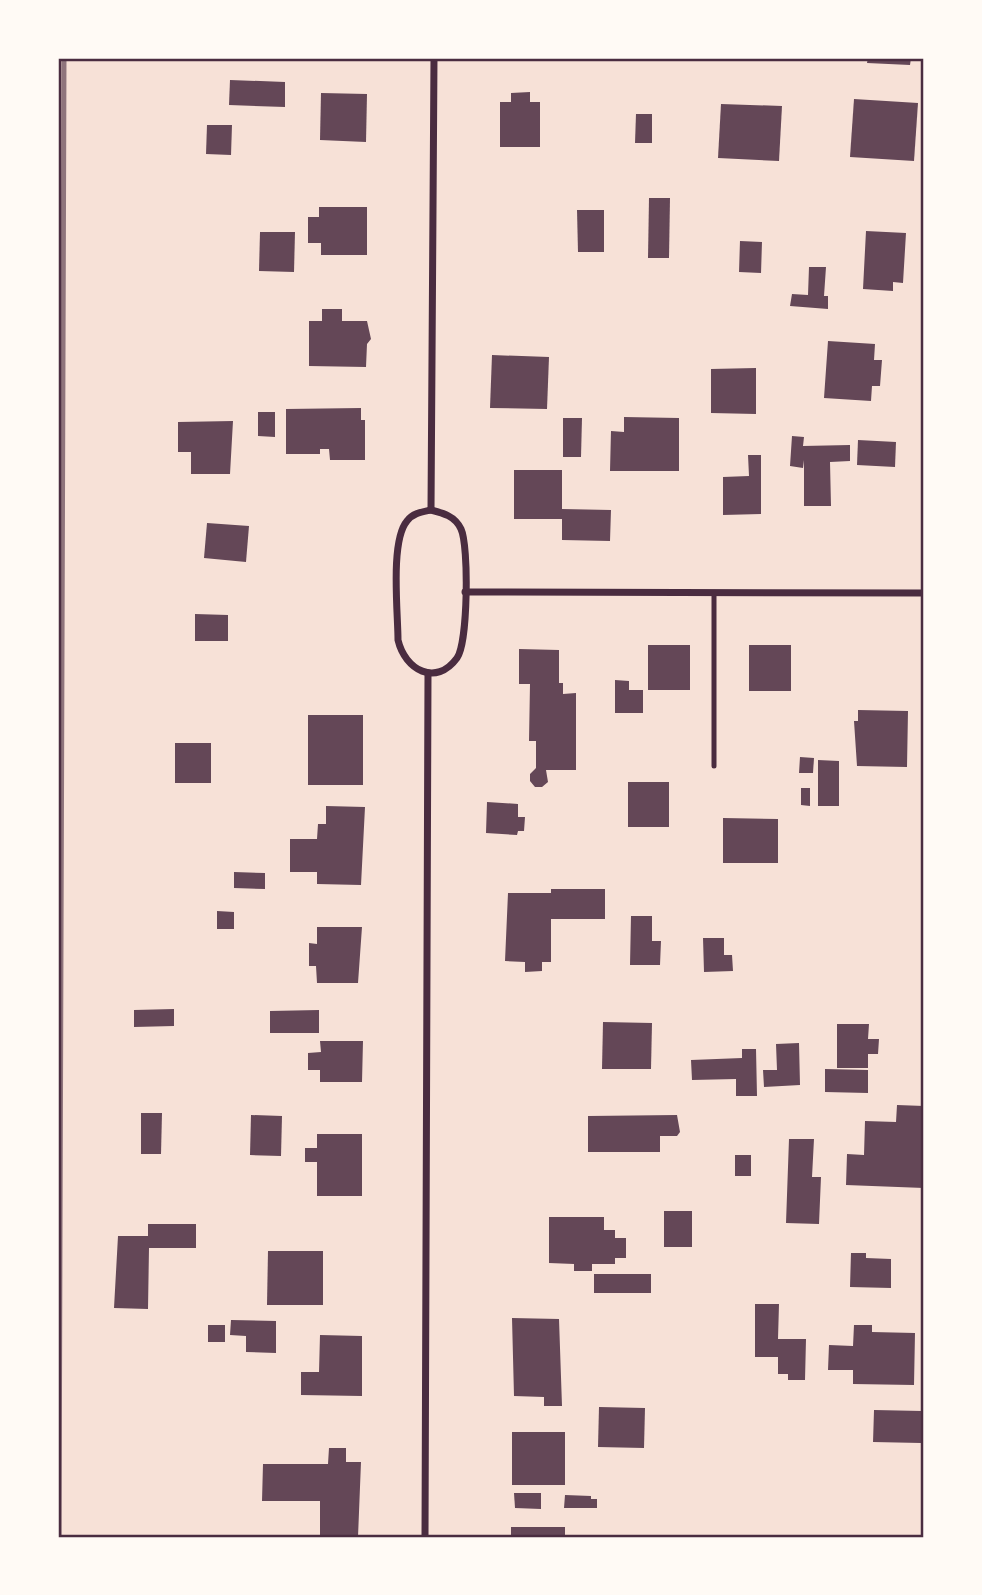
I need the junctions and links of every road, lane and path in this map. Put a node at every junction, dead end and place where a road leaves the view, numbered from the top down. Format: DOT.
graph roads {
  1 [pos="434,58"];
  2 [pos="431,510"];
  3 [pos="924,587"];
  4 [pos="465,592"];
  5 [pos="714,593"];
  6 [pos="924,593"];
  7 [pos="428,673"];
  8 [pos="714,766"];
  9 [pos="425,1537"];
  1 -- 2 [label="street"];
  2 -- 4 [label="street"];
  2 -- 7 [label="street"];
  3 -- 6 [label="street"];
  4 -- 5 [label="street"];
  4 -- 7 [label="street"];
  5 -- 6 [label="street"];
  5 -- 8 [label="lane"];
  7 -- 9 [label="street"];
}
